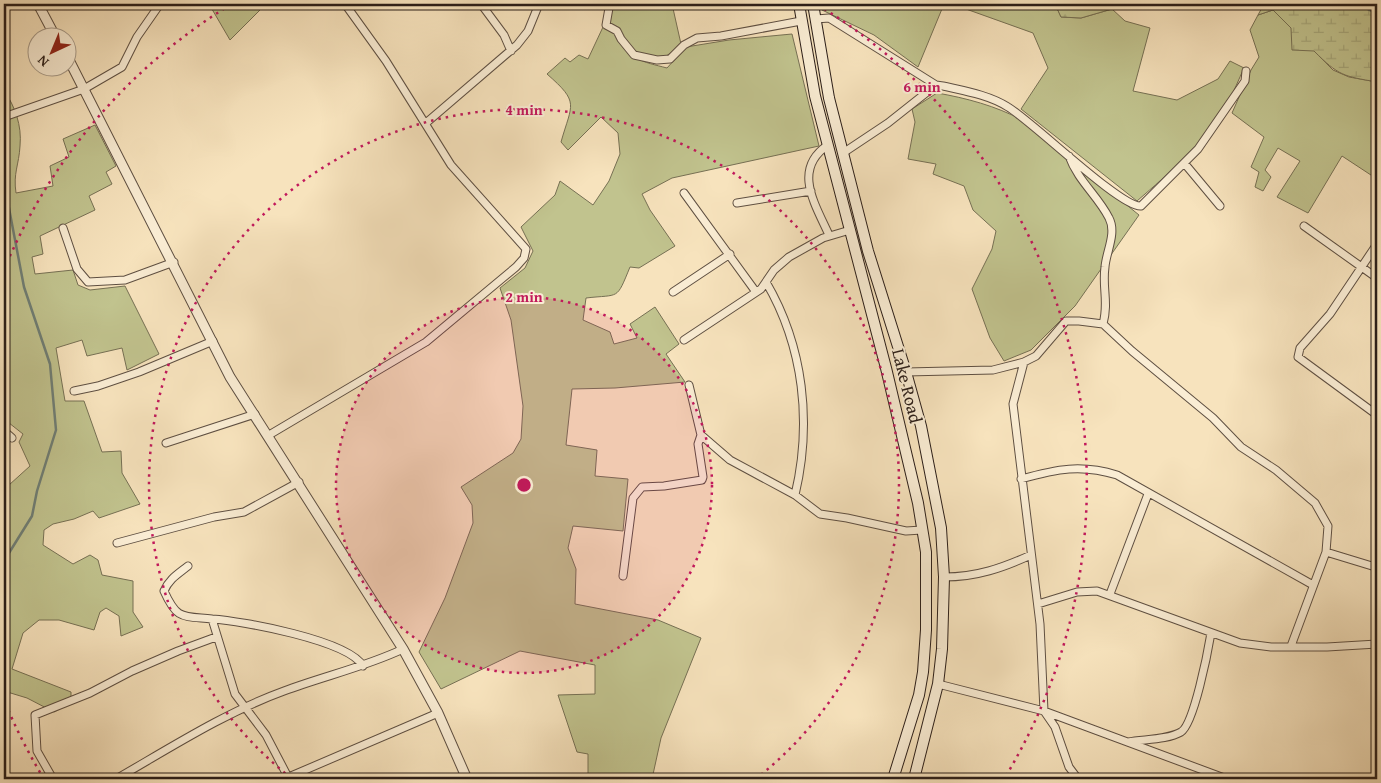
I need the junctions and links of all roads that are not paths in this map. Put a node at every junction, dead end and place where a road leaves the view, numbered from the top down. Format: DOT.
graph roads {
  1 [pos="38,4"];
  2 [pos="160,4"];
  3 [pos="345,4"];
  4 [pos="481,4"];
  5 [pos="539,4"];
  6 [pos="798,4"];
  7 [pos="813,4"];
  8 [pos="609,8"];
  9 [pos="816,19"];
  10 [pos="801,21"];
  11 [pos="51,28"];
  12 [pos="511,51"];
  13 [pos="1246,71"];
  14 [pos="78,77"];
  15 [pos="936,85"];
  16 [pos="84,89"];
  17 [pos="4,117"];
  18 [pos="426,122"];
  19 [pos="828,145"];
  20 [pos="843,153"];
  21 [pos="1069,155"];
  22 [pos="1185,164"];
  23 [pos="811,191"];
  24 [pos="684,193"];
  25 [pos="738,204"];
  26 [pos="1220,206"];
  27 [pos="1304,226"];
  28 [pos="62,228"];
  29 [pos="850,230"];
  30 [pos="829,235"];
  31 [pos="1377,244"];
  32 [pos="730,254"];
  33 [pos="174,262"];
  34 [pos="1363,266"];
  35 [pos="1377,278"];
  36 [pos="766,282"];
  37 [pos="673,292"];
  38 [pos="756,292"];
  39 [pos="1103,324"];
  40 [pos="684,340"];
  41 [pos="213,341"];
  42 [pos="1024,362"];
  43 [pos="906,372"];
  44 [pos="689,385"];
  45 [pos="74,391"];
  46 [pos="255,414"];
  47 [pos="1377,415"];
  48 [pos="4,431"];
  49 [pos="269,435"];
  50 [pos="701,436"];
  51 [pos="12,438"];
  52 [pos="166,443"];
  53 [pos="1021,479"];
  54 [pos="299,482"];
  55 [pos="1148,494"];
  56 [pos="795,495"];
  57 [pos="922,530"];
  58 [pos="116,543"];
  59 [pos="1326,552"];
  60 [pos="1031,555"];
  61 [pos="188,566"];
  62 [pos="1377,566"];
  63 [pos="623,576"];
  64 [pos="944,577"];
  65 [pos="1313,585"];
  66 [pos="1110,594"];
  67 [pos="1038,604"];
  68 [pos="212,618"];
  69 [pos="1211,633"];
  70 [pos="216,637"];
  71 [pos="1377,644"];
  72 [pos="1291,646"];
  73 [pos="403,649"];
  74 [pos="363,666"];
  75 [pos="938,684"];
  76 [pos="246,707"];
  77 [pos="1044,711"];
  78 [pos="438,713"];
  79 [pos="1127,742"];
  80 [pos="53,779"];
  81 [pos="116,779"];
  82 [pos="287,779"];
  83 [pos="467,779"];
  84 [pos="893,779"];
  85 [pos="914,779"];
  86 [pos="1078,779"];
  87 [pos="1227,779"];
  1 -- 11 [label="street"];
  2 -- 16 [label="street"];
  3 -- 18 [label="street"];
  4 -- 12 [label="street"];
  5 -- 12 [label="street"];
  6 -- 10 [label="main road, Lake Road"];
  7 -- 9 [label="main road, Lake Road"];
  8 -- 10 [label="street"];
  9 -- 15 [label="street"];
  9 -- 20 [label="main road, Lake Road"];
  10 -- 19 [label="main road, Lake Road"];
  12 -- 18 [label="street"];
  13 -- 22 [label="street"];
  14 -- 16 [label="street"];
  15 -- 20 [label="street"];
  15 -- 21 [label="street"];
  16 -- 17 [label="street"];
  16 -- 33 [label="street"];
  18 -- 49 [label="street"];
  19 -- 23 [label="street"];
  19 -- 29 [label="main road, Lake Road"];
  20 -- 43 [label="main road, Lake Road"];
  21 -- 22 [label="street"];
  21 -- 39 [label="street"];
  22 -- 26 [label="street"];
  23 -- 25 [label="street"];
  23 -- 30 [label="street"];
  24 -- 32 [label="street"];
  27 -- 34 [label="street"];
  28 -- 33 [label="street"];
  29 -- 30 [label="street"];
  29 -- 57 [label="main road, Lake Road"];
  30 -- 36 [label="street"];
  31 -- 34 [label="street"];
  32 -- 37 [label="street"];
  32 -- 38 [label="street"];
  33 -- 41 [label="street"];
  34 -- 35 [label="street"];
  34 -- 47 [label="street"];
  36 -- 38 [label="street"];
  36 -- 56 [label="street"];
  38 -- 40 [label="street"];
  39 -- 42 [label="street"];
  39 -- 59 [label="street"];
  41 -- 45 [label="street"];
  41 -- 46 [label="street"];
  42 -- 43 [label="street"];
  42 -- 53 [label="street"];
  43 -- 64 [label="main road, Lake Road"];
  44 -- 50 [label="street"];
  46 -- 49 [label="street"];
  46 -- 52 [label="street"];
  48 -- 51 [label="street"];
  49 -- 54 [label="street"];
  50 -- 56 [label="street"];
  50 -- 63 [label="street"];
  53 -- 55 [label="street"];
  53 -- 60 [label="street"];
  54 -- 58 [label="street"];
  54 -- 73 [label="street"];
  55 -- 65 [label="street"];
  55 -- 66 [label="street"];
  56 -- 57 [label="street"];
  57 -- 84 [label="main road, Lake Road"];
  59 -- 62 [label="street"];
  59 -- 65 [label="street"];
  60 -- 64 [label="street"];
  60 -- 67 [label="street"];
  61 -- 68 [label="street"];
  64 -- 75 [label="main road, Lake Road"];
  65 -- 72 [label="street"];
  66 -- 67 [label="street"];
  66 -- 69 [label="street"];
  67 -- 77 [label="street"];
  68 -- 70 [label="street"];
  68 -- 74 [label="street"];
  69 -- 72 [label="street"];
  69 -- 79 [label="street"];
  70 -- 76 [label="street"];
  70 -- 80 [label="street"];
  71 -- 72 [label="street"];
  73 -- 74 [label="street"];
  73 -- 78 [label="street"];
  74 -- 76 [label="street"];
  75 -- 77 [label="street"];
  75 -- 85 [label="main road, Lake Road"];
  76 -- 81 [label="street"];
  76 -- 82 [label="street"];
  77 -- 79 [label="street"];
  77 -- 86 [label="street"];
  78 -- 82 [label="street"];
  78 -- 83 [label="street"];
  79 -- 87 [label="street"];
}
